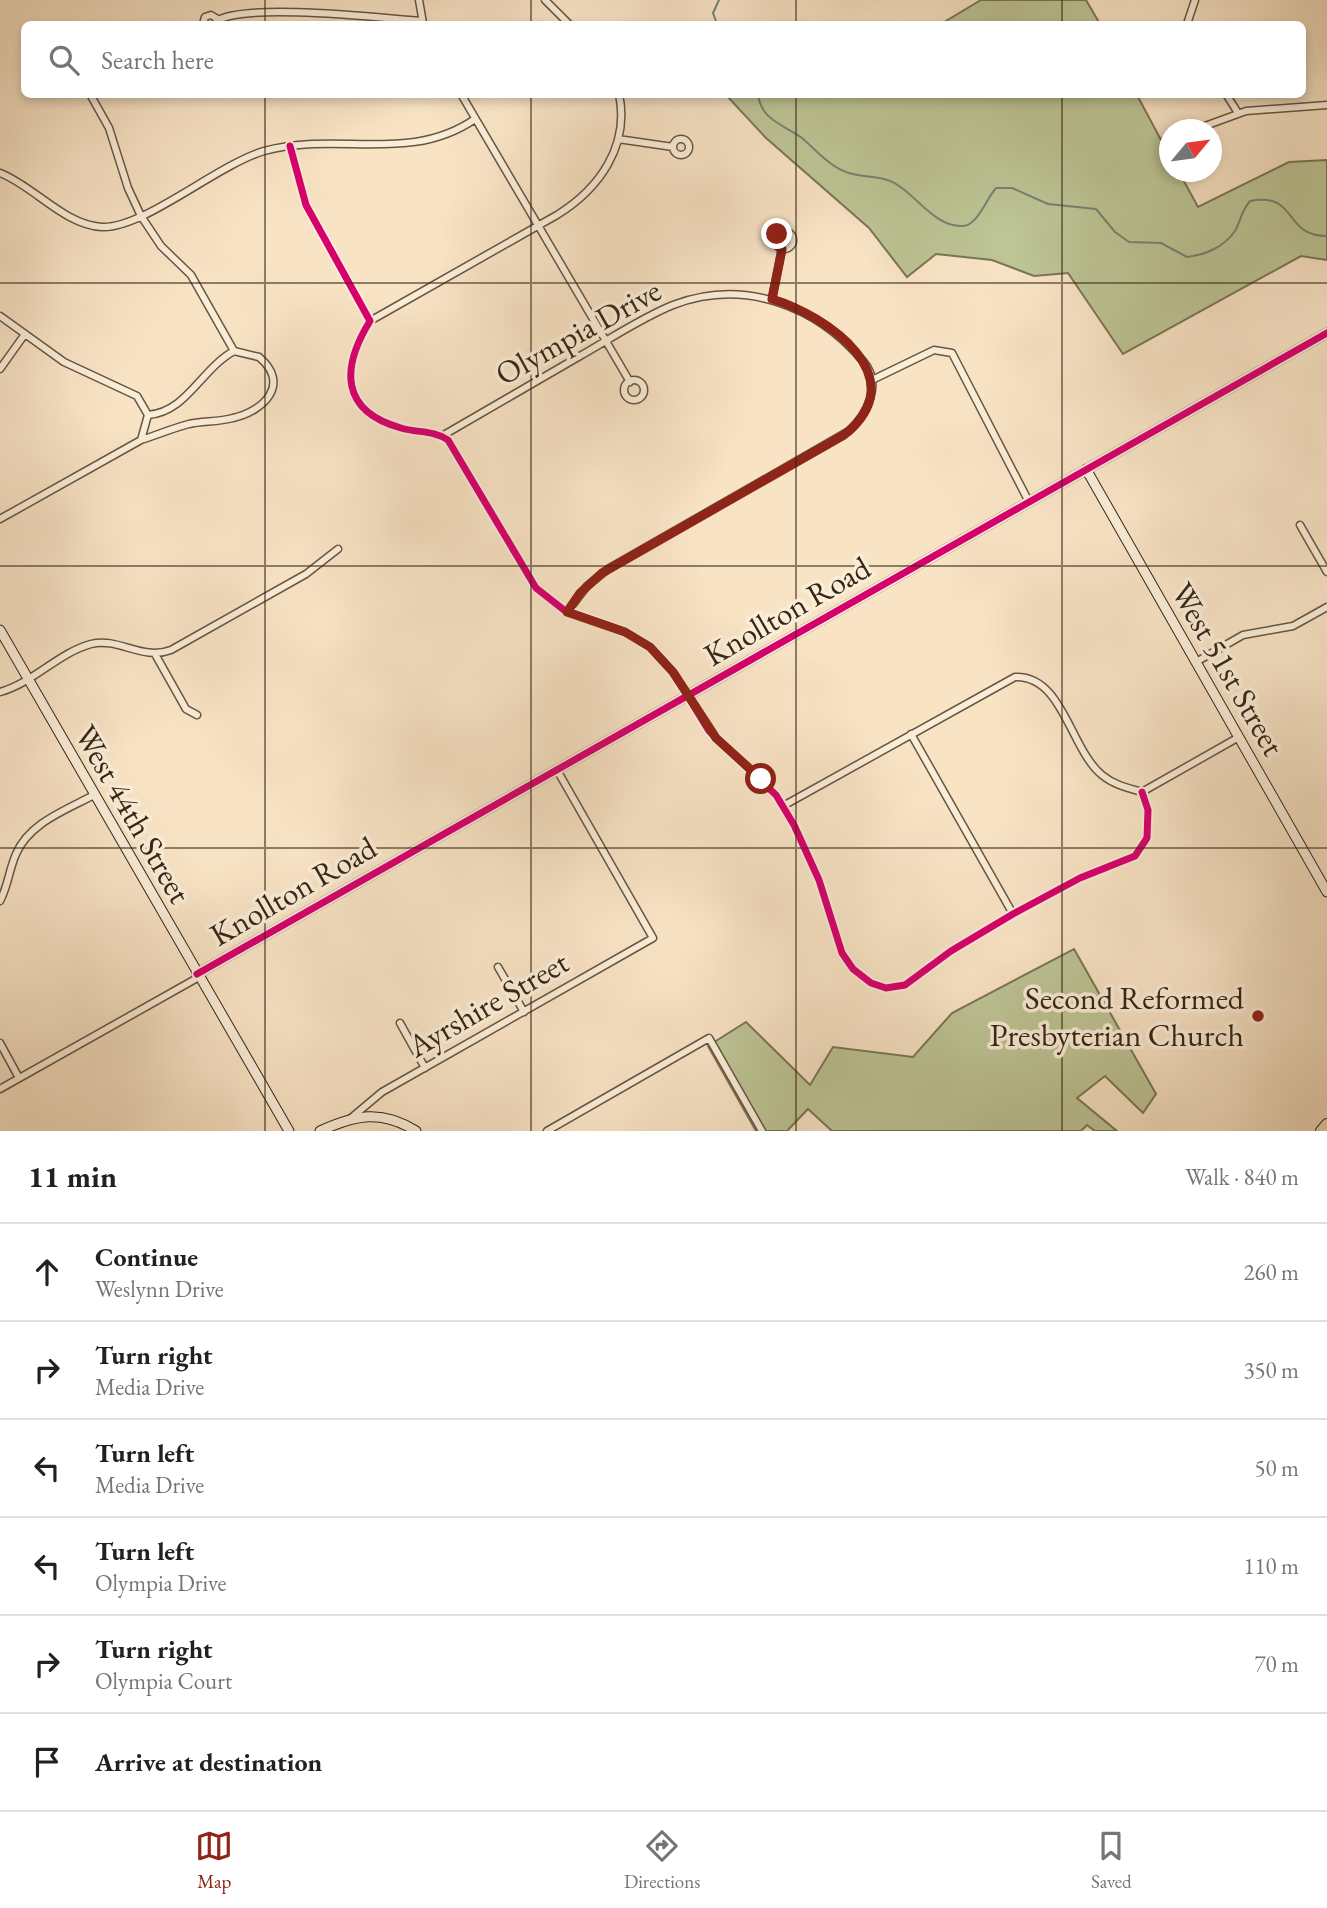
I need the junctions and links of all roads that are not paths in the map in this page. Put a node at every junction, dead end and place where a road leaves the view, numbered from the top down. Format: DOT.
graph roads {
  1 [pos="419,0"];
  2 [pos="545,0"];
  3 [pos="1195,0"];
  4 [pos="220,21"];
  5 [pos="397,21"];
  6 [pos="423,21"];
  7 [pos="566,21"];
  8 [pos="1188,21"];
  9 [pos="92,98"];
  10 [pos="463,98"];
  11 [pos="620,98"];
  12 [pos="1229,98"];
  13 [pos="1327,105"];
  14 [pos="1238,113"];
  15 [pos="475,119"];
  16 [pos="1222,119"];
  17 [pos="618,139"];
  18 [pos="290,145"];
  19 [pos="673,147"];
  20 [pos="0,173"];
  21 [pos="141,216"];
  22 [pos="537,227"];
  23 [pos="782,249"];
  24 [pos="772,299"];
  25 [pos="0,316"];
  26 [pos="370,321"];
  27 [pos="1327,333"];
  28 [pos="25,334"];
  29 [pos="607,341"];
  30 [pos="234,351"];
  31 [pos="0,369"];
  32 [pos="872,380"];
  33 [pos="629,382"];
  34 [pos="148,415"];
  35 [pos="442,436"];
  36 [pos="141,440"];
  37 [pos="1086,469"];
  38 [pos="1029,502"];
  39 [pos="0,519"];
  40 [pos="1300,524"];
  41 [pos="338,549"];
  42 [pos="1327,572"];
  43 [pos="1327,607"];
  44 [pos="567,612"];
  45 [pos="0,630"];
  46 [pos="155,654"];
  47 [pos="1196,662"];
  48 [pos="28,680"];
  49 [pos="0,692"];
  50 [pos="686,696"];
  51 [pos="197,715"];
  52 [pos="911,734"];
  53 [pos="1239,737"];
  54 [pos="557,770"];
  55 [pos="1142,792"];
  56 [pos="94,795"];
  57 [pos="783,806"];
  58 [pos="1327,892"];
  59 [pos="0,901"];
  60 [pos="1013,914"];
  61 [pos="498,967"];
  62 [pos="198,976"];
  63 [pos="524,1012"];
  64 [pos="400,1023"];
  65 [pos="0,1043"];
  66 [pos="425,1068"];
  67 [pos="19,1077"];
  68 [pos="0,1089"];
  69 [pos="351,1118"];
  70 [pos="1327,1124"];
  71 [pos="289,1131"];
  72 [pos="320,1131"];
  73 [pos="416,1131"];
  74 [pos="547,1131"];
  75 [pos="762,1131"];
  76 [pos="1321,1131"];
  1 -- 6 [label="street"];
  2 -- 7 [label="street"];
  3 -- 8 [label="street"];
  4 -- 5 [label="street"];
  9 -- 21 [label="street"];
  10 -- 15 [label="street"];
  11 -- 17 [label="street"];
  12 -- 14 [label="street"];
  13 -- 14 [label="street"];
  14 -- 16 [label="street"];
  15 -- 18 [label="street"];
  15 -- 22 [label="street"];
  17 -- 19 [label="street"];
  17 -- 22 [label="street"];
  18 -- 21 [label="street"];
  18 -- 26 [label="street"];
  20 -- 21 [label="street"];
  21 -- 30 [label="street"];
  22 -- 26 [label="street"];
  22 -- 29 [label="street"];
  23 -- 24 [label="street"];
  24 -- 29 [label="street, Olympia Drive"];
  24 -- 32 [label="street, Olympia Drive"];
  25 -- 28 [label="street"];
  26 -- 35 [label="street"];
  27 -- 37 [label="street, Knollton Road"];
  28 -- 31 [label="street"];
  28 -- 34 [label="street"];
  29 -- 33 [label="street"];
  29 -- 35 [label="street, Olympia Drive"];
  30 -- 34 [label="street"];
  30 -- 36 [label="street"];
  32 -- 38 [label="street"];
  32 -- 44 [label="street"];
  34 -- 36 [label="street"];
  35 -- 44 [label="street"];
  36 -- 39 [label="street"];
  37 -- 38 [label="street, Knollton Road"];
  37 -- 47 [label="street, West 51st Street"];
  38 -- 50 [label="street, Knollton Road"];
  40 -- 42 [label="street"];
  41 -- 46 [label="street"];
  43 -- 47 [label="street"];
  44 -- 50 [label="street"];
  45 -- 48 [label="street, West 44th Street"];
  46 -- 48 [label="street"];
  46 -- 51 [label="street"];
  47 -- 53 [label="street, West 51st Street"];
  48 -- 49 [label="street"];
  48 -- 56 [label="street, West 44th Street"];
  50 -- 54 [label="street, Knollton Road"];
  50 -- 57 [label="street"];
  52 -- 55 [label="street"];
  52 -- 57 [label="street"];
  52 -- 60 [label="street"];
  53 -- 55 [label="street"];
  53 -- 58 [label="street, West 51st Street"];
  54 -- 62 [label="street, Knollton Road"];
  54 -- 63 [label="street, Ayrshire Street"];
  55 -- 60 [label="street"];
  56 -- 59 [label="street"];
  56 -- 62 [label="street, West 44th Street"];
  57 -- 60 [label="street"];
  61 -- 63 [label="street"];
  62 -- 67 [label="street, Knollton Road"];
  62 -- 71 [label="street, West 44th Street"];
  63 -- 66 [label="street, Ayrshire Street"];
  64 -- 66 [label="street"];
  65 -- 67 [label="street"];
  66 -- 69 [label="street, Ayrshire Street"];
  67 -- 68 [label="street, Knollton Road"];
  69 -- 72 [label="street"];
  69 -- 73 [label="street"];
  70 -- 76 [label="main road"];
  74 -- 75 [label="street"];
}
